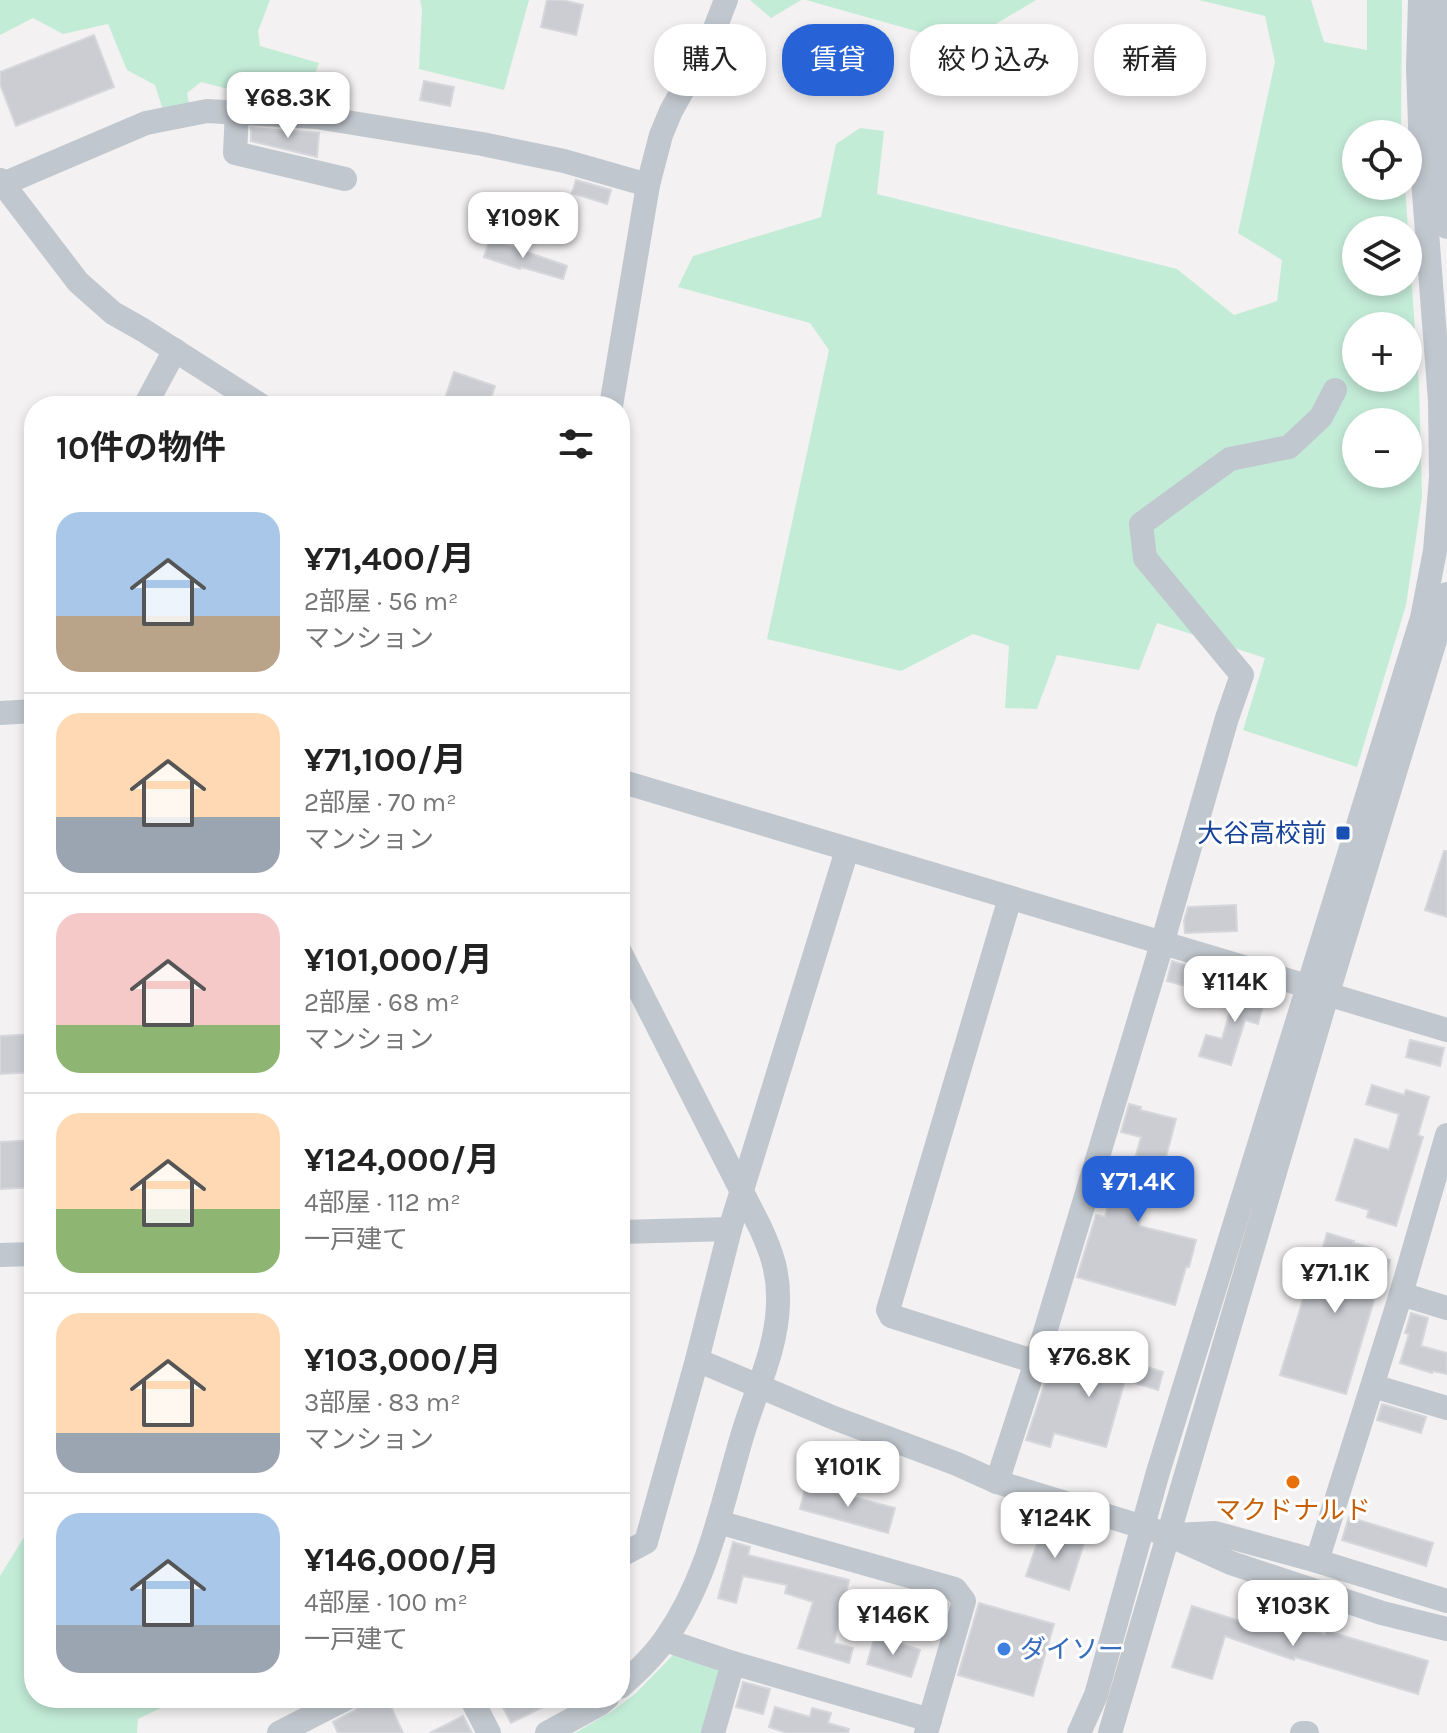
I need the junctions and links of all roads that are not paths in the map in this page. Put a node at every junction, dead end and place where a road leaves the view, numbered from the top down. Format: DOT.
graph roads {
  1 [pos="726,0"];
  2 [pos="1420,0"];
  3 [pos="1442,0"];
  4 [pos="237,112"];
  5 [pos="345,179"];
  6 [pos="2,182"];
  7 [pos="648,185"];
  8 [pos="1447,227"];
  9 [pos="175,350"];
  10 [pos="1335,390"];
  11 [pos="150,396"];
  12 [pos="246,396"];
  13 [pos="613,396"];
  14 [pos="1447,594"];
  15 [pos="24,712"];
  16 [pos="0,713"];
  17 [pos="630,784"];
  18 [pos="847,850"];
  19 [pos="1010,898"];
  20 [pos="1162,944"];
  21 [pos="630,972"];
  22 [pos="1317,990"];
  23 [pos="1447,1030"];
  24 [pos="1447,1135"];
  25 [pos="1442,1170"];
  26 [pos="741,1191"];
  27 [pos="730,1229"];
  28 [pos="630,1232"];
  29 [pos="24,1254"];
  30 [pos="0,1255"];
  31 [pos="1401,1294"];
  32 [pos="1447,1308"];
  33 [pos="697,1360"];
  34 [pos="1036,1362"];
  35 [pos="1373,1386"];
  36 [pos="758,1387"];
  37 [pos="1447,1408"];
  38 [pos="997,1482"];
  39 [pos="718,1522"];
  40 [pos="1143,1528"];
  41 [pos="1169,1535"];
  42 [pos="630,1551"];
  43 [pos="1317,1561"];
  44 [pos="1447,1601"];
  45 [pos="1447,1629"];
  46 [pos="665,1640"];
  47 [pos="733,1663"];
  48 [pos="630,1678"];
  49 [pos="328,1708"];
  50 [pos="476,1708"];
  51 [pos="593,1708"];
  52 [pos="928,1726"];
  53 [pos="279,1733"];
  54 [pos="489,1733"];
  55 [pos="547,1733"];
  56 [pos="713,1733"];
  57 [pos="1079,1733"];
  58 [pos="1110,1733"];
  1 -- 7 [label="street"];
  2 -- 22 [label="street"];
  3 -- 8 [label="street"];
  4 -- 5 [label="street"];
  4 -- 6 [label="street"];
  4 -- 7 [label="street"];
  6 -- 9 [label="street"];
  7 -- 13 [label="street"];
  9 -- 11 [label="street"];
  9 -- 12 [label="street"];
  10 -- 20 [label="street"];
  14 -- 22 [label="street"];
  15 -- 16 [label="street"];
  17 -- 18 [label="street"];
  18 -- 19 [label="street"];
  18 -- 26 [label="street"];
  19 -- 20 [label="street"];
  19 -- 34 [label="street"];
  20 -- 22 [label="street"];
  20 -- 34 [label="street"];
  21 -- 26 [label="street"];
  22 -- 23 [label="street"];
  22 -- 40 [label="street"];
  22 -- 41 [label="street"];
  24 -- 25 [label="street"];
  25 -- 31 [label="street"];
  26 -- 27 [label="street"];
  26 -- 36 [label="street"];
  27 -- 28 [label="street"];
  27 -- 33 [label="street"];
  29 -- 30 [label="street"];
  31 -- 32 [label="street"];
  31 -- 35 [label="street"];
  33 -- 36 [label="street"];
  33 -- 42 [label="street"];
  34 -- 38 [label="street"];
  35 -- 37 [label="street"];
  35 -- 43 [label="street"];
  36 -- 38 [label="street"];
  36 -- 39 [label="street"];
  38 -- 40 [label="street"];
  39 -- 46 [label="street"];
  39 -- 52 [label="street"];
  40 -- 41 [label="street"];
  40 -- 57 [label="street"];
  41 -- 43 [label="street"];
  41 -- 45 [label="street"];
  41 -- 58 [label="street"];
  43 -- 44 [label="street"];
  46 -- 47 [label="street"];
  46 -- 48 [label="street"];
  47 -- 52 [label="street"];
  47 -- 56 [label="street"];
  49 -- 53 [label="street"];
  50 -- 54 [label="street"];
  51 -- 55 [label="street"];
}
